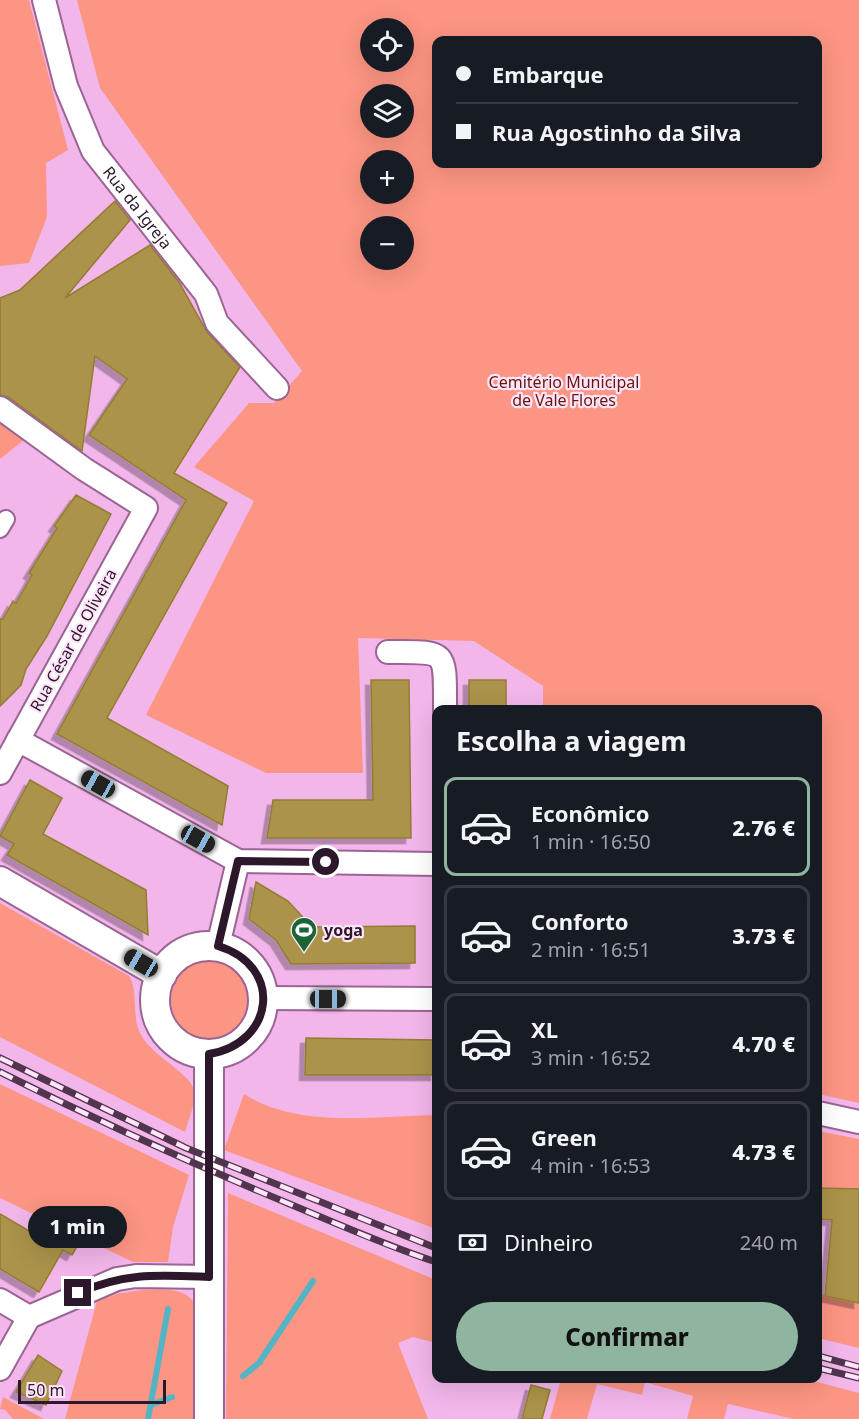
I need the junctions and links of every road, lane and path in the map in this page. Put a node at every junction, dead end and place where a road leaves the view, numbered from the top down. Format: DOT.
graph roads {
  1 [pos="44,0"];
  2 [pos="277,388"];
  3 [pos="0,408"];
  4 [pos="388,652"];
  5 [pos="445,705"];
  6 [pos="18,740"];
  7 [pos="0,772"];
  8 [pos="238,861"];
  9 [pos="432,864"];
  10 [pos="0,881"];
  11 [pos="218,946"];
  12 [pos="162,975"];
  13 [pos="264,998"];
  14 [pos="432,999"];
  15 [pos="209,1054"];
  16 [pos="822,1114"];
  17 [pos="859,1122"];
  18 [pos="209,1277"];
  19 [pos="0,1300"];
  20 [pos="29,1317"];
  21 [pos="0,1368"];
  22 [pos="209,1419"];
  1 -- 2 [label="street, Rua da Igreja"];
  3 -- 6 [label="street, Rua César de Oliveira"];
  4 -- 5 [label="street"];
  6 -- 7 [label="street, Rua César de Oliveira"];
  6 -- 8 [label="street"];
  8 -- 9 [label="street"];
  8 -- 11 [label="street"];
  10 -- 12 [label="street"];
  11 -- 12 [label="street"];
  11 -- 13 [label="street"];
  12 -- 15 [label="street"];
  13 -- 14 [label="street"];
  13 -- 15 [label="street"];
  15 -- 18 [label="street"];
  16 -- 17 [label="street"];
  18 -- 20 [label="street"];
  18 -- 22 [label="street"];
  19 -- 20 [label="street"];
  20 -- 21 [label="street"];
}
